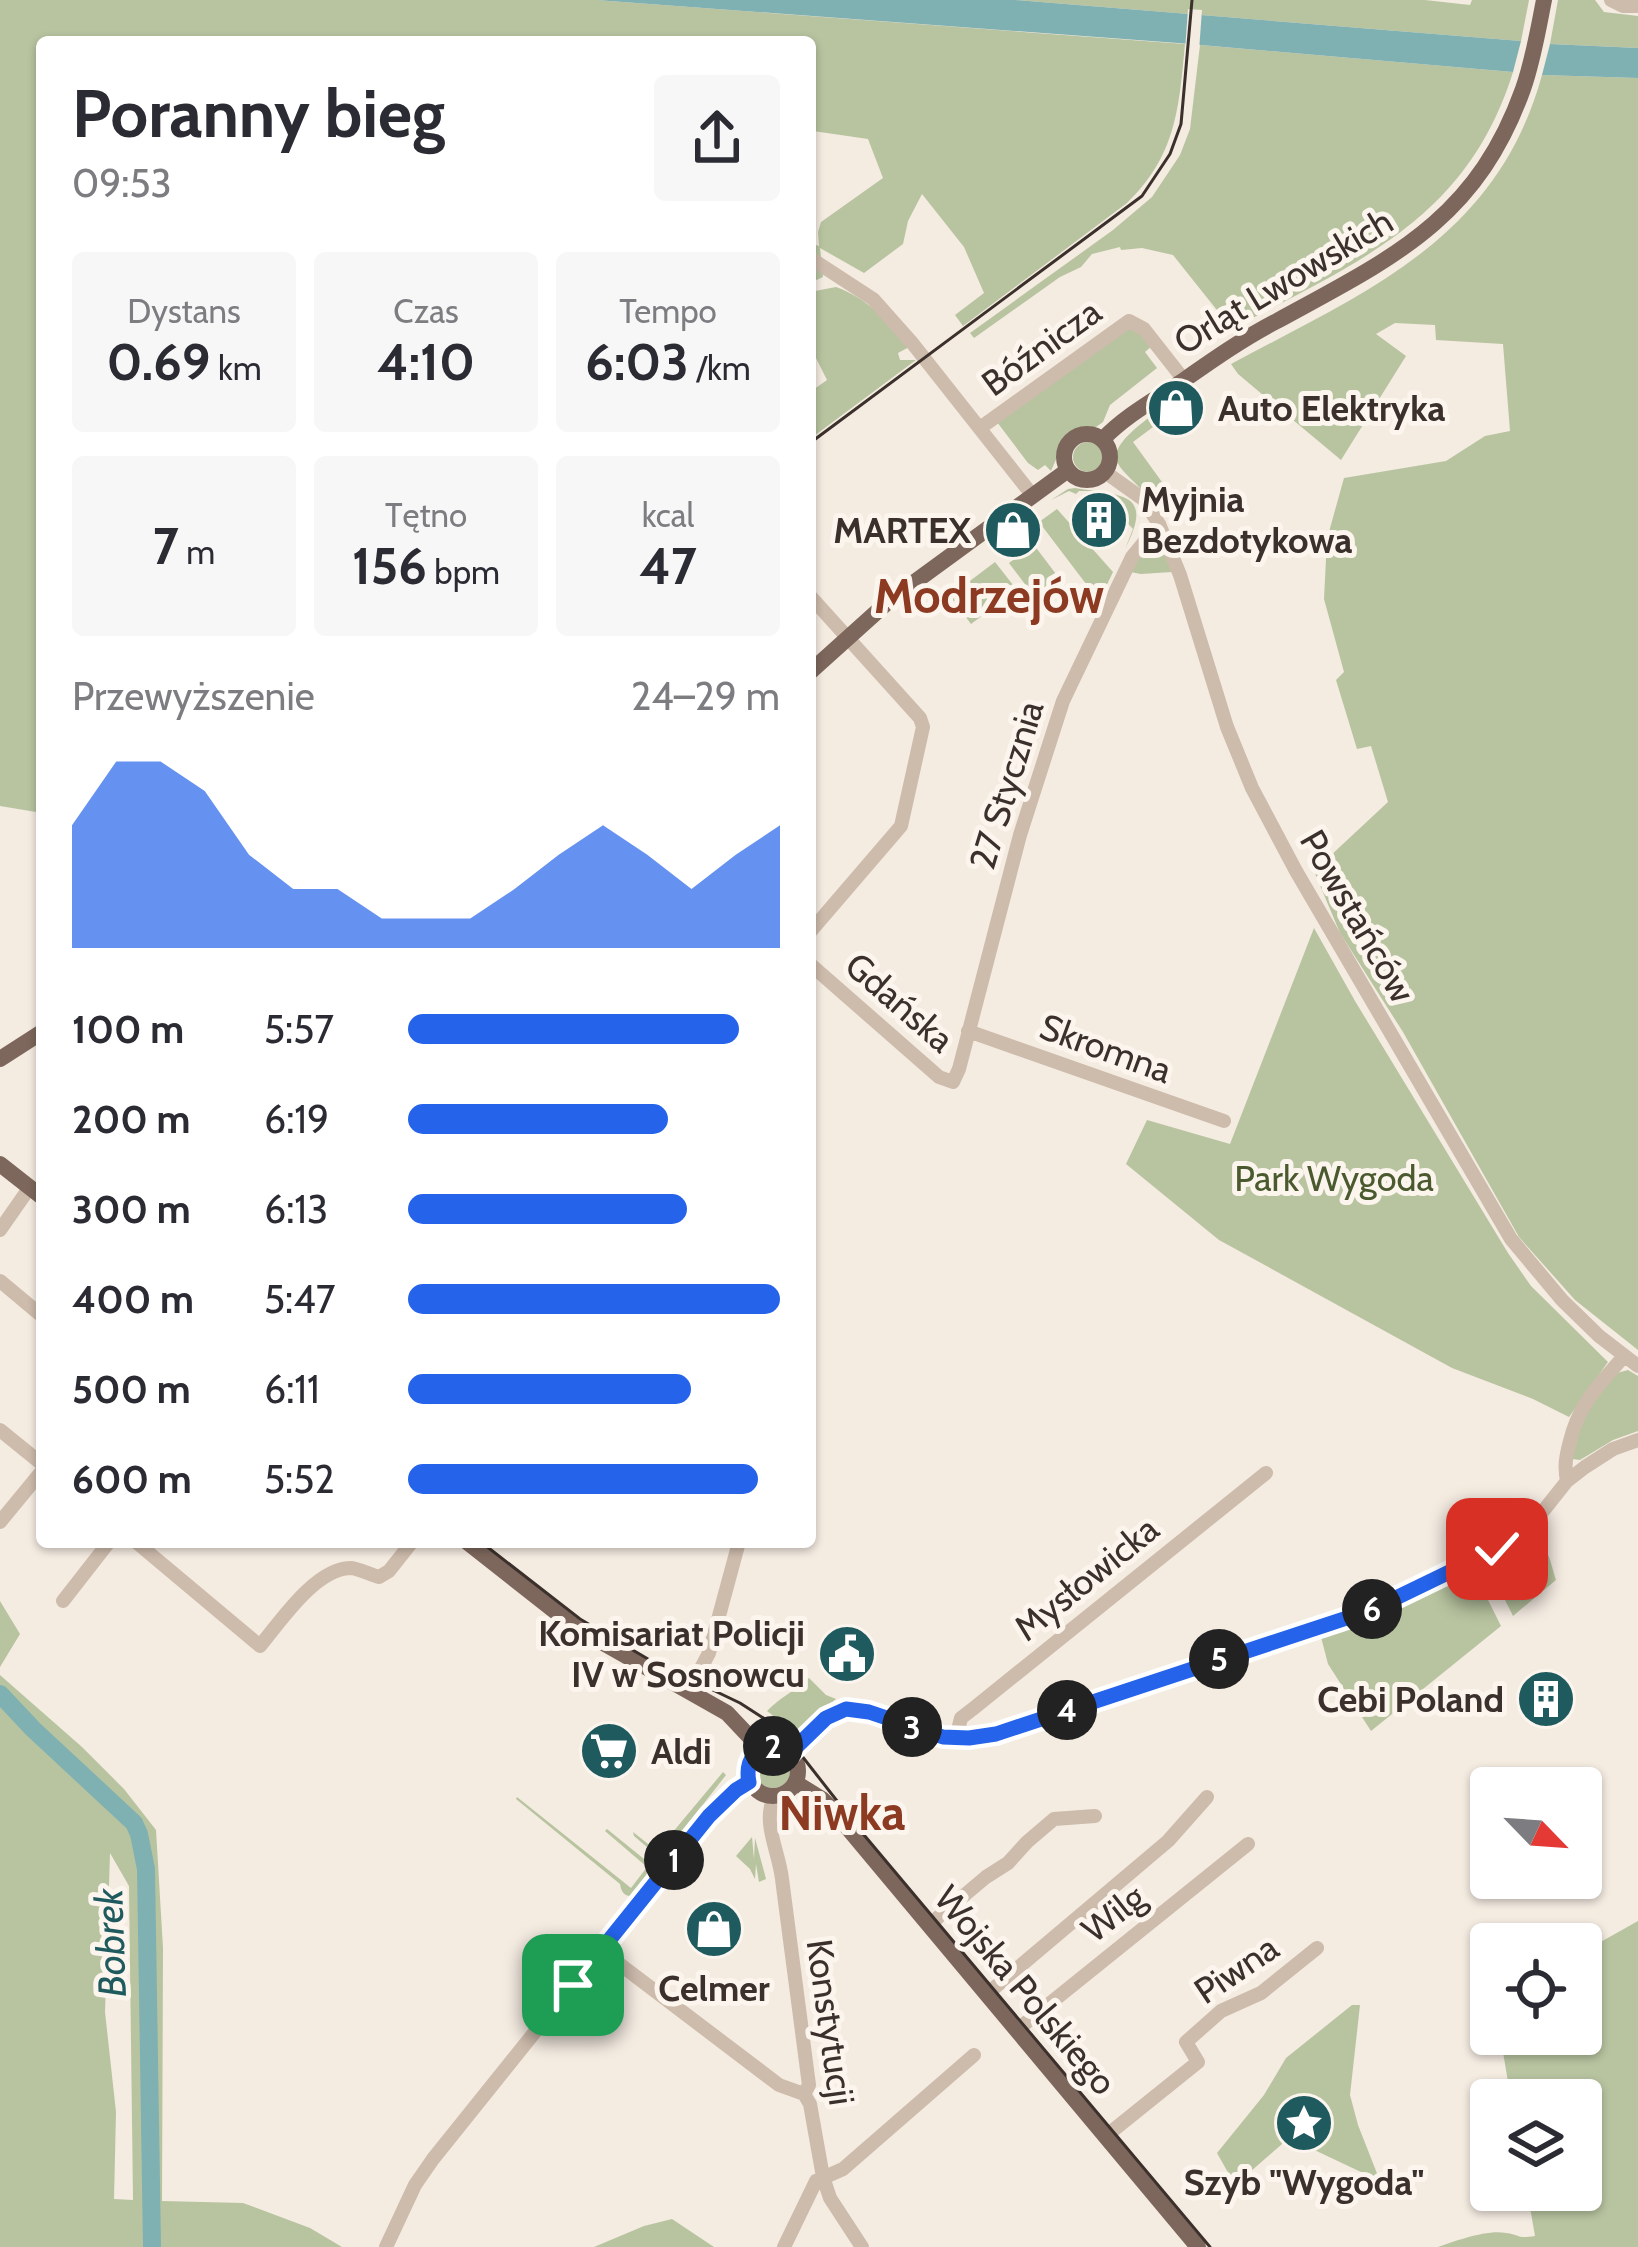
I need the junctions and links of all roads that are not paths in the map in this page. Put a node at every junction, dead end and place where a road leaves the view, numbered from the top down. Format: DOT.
graph roads {
  1 [pos="1544,0"];
  2 [pos="1611,0"];
  3 [pos="1634,7"];
  4 [pos="816,262"];
  5 [pos="1184,380"];
  6 [pos="980,428"];
  7 [pos="1102,439"];
  8 [pos="1068,470"];
  9 [pos="1106,472"];
  10 [pos="1033,496"];
  11 [pos="1159,524"];
  12 [pos="816,603"];
  13 [pos="848,638"];
  14 [pos="816,667"];
  15 [pos="816,925"];
  16 [pos="816,969"];
  17 [pos="968,1031"];
  18 [pos="36,1036"];
  19 [pos="0,1059"];
  20 [pos="953,1082"];
  21 [pos="1224,1121"];
  22 [pos="0,1164"];
  23 [pos="36,1192"];
  24 [pos="0,1231"];
  25 [pos="0,1281"];
  26 [pos="36,1311"];
  27 [pos="1624,1356"];
  28 [pos="1638,1366"];
  29 [pos="0,1430"];
  30 [pos="1638,1440"];
  31 [pos="36,1462"];
  32 [pos="1266,1473"];
  33 [pos="36,1475"];
  34 [pos="1568,1481"];
  35 [pos="0,1522"];
  36 [pos="104,1548"];
  37 [pos="143,1548"];
  38 [pos="407,1548"];
  39 [pos="474,1548"];
  40 [pos="737,1548"];
  41 [pos="63,1601"];
  42 [pos="689,1691"];
  43 [pos="956,1738"];
  44 [pos="760,1749"];
  45 [pos="790,1753"];
  46 [pos="749,1782"];
  47 [pos="796,1783"];
  48 [pos="1207,1797"];
  49 [pos="772,1804"];
  50 [pos="1095,1816"];
  51 [pos="1248,1844"];
  52 [pos="929,1925"];
  53 [pos="1317,1948"];
  54 [pos="601,1950"];
  55 [pos="987,1994"];
  56 [pos="1017,2030"];
  57 [pos="974,2055"];
  58 [pos="804,2094"];
  59 [pos="1106,2136"];
  60 [pos="823,2177"];
  61 [pos="386,2247"];
  62 [pos="784,2247"];
  63 [pos="862,2247"];
  64 [pos="1198,2247"];
  1 -- 5 [label="main road, Orląt Lwowskich"];
  2 -- 3 [label="street"];
  4 -- 6 [label="street"];
  5 -- 6 [label="street, Bóźnicza"];
  5 -- 7 [label="main road, Orląt Lwowskich"];
  6 -- 10 [label="street"];
  7 -- 8 [label="main road"];
  7 -- 9 [label="main road"];
  8 -- 9 [label="main road"];
  8 -- 10 [label="main road"];
  9 -- 11 [label="street, Powstańców"];
  10 -- 13 [label="main road"];
  11 -- 17 [label="street, 27 Stycznia"];
  11 -- 27 [label="street, Powstańców"];
  12 -- 13 [label="street, Gdańska"];
  13 -- 14 [label="main road"];
  13 -- 15 [label="street, Gdańska"];
  16 -- 20 [label="street, Gdańska"];
  17 -- 20 [label="street, 27 Stycznia"];
  17 -- 21 [label="street, Skromna"];
  18 -- 19 [label="main road"];
  22 -- 23 [label="main road"];
  23 -- 24 [label="street"];
  25 -- 26 [label="street"];
  27 -- 28 [label="street, Powstańców"];
  27 -- 34 [label="street"];
  29 -- 31 [label="street"];
  30 -- 34 [label="street"];
  32 -- 43 [label="street, Mysłowicka"];
  33 -- 35 [label="street"];
  34 -- 43 [label="street"];
  36 -- 41 [label="street"];
  37 -- 38 [label="street"];
  39 -- 42 [label="main road"];
  40 -- 42 [label="street"];
  42 -- 44 [label="main road"];
  43 -- 45 [label="street"];
  44 -- 45 [label="main road"];
  44 -- 46 [label="main road"];
  45 -- 47 [label="main road"];
  46 -- 49 [label="main road"];
  46 -- 54 [label="street"];
  47 -- 49 [label="main road"];
  47 -- 52 [label="main road, Wojska Polskiego"];
  48 -- 55 [label="street"];
  49 -- 58 [label="street, Konstytucji"];
  50 -- 52 [label="street"];
  51 -- 56 [label="street, Wilg"];
  52 -- 55 [label="main road, Wojska Polskiego"];
  53 -- 59 [label="street, Piwna"];
  54 -- 58 [label="street"];
  54 -- 61 [label="street"];
  55 -- 56 [label="main road, Wojska Polskiego"];
  56 -- 59 [label="main road, Wojska Polskiego"];
  57 -- 60 [label="street"];
  58 -- 60 [label="street, Konstytucji"];
  59 -- 64 [label="main road, Wojska Polskiego"];
  60 -- 62 [label="street"];
  60 -- 63 [label="street, Konstytucji"];
}
